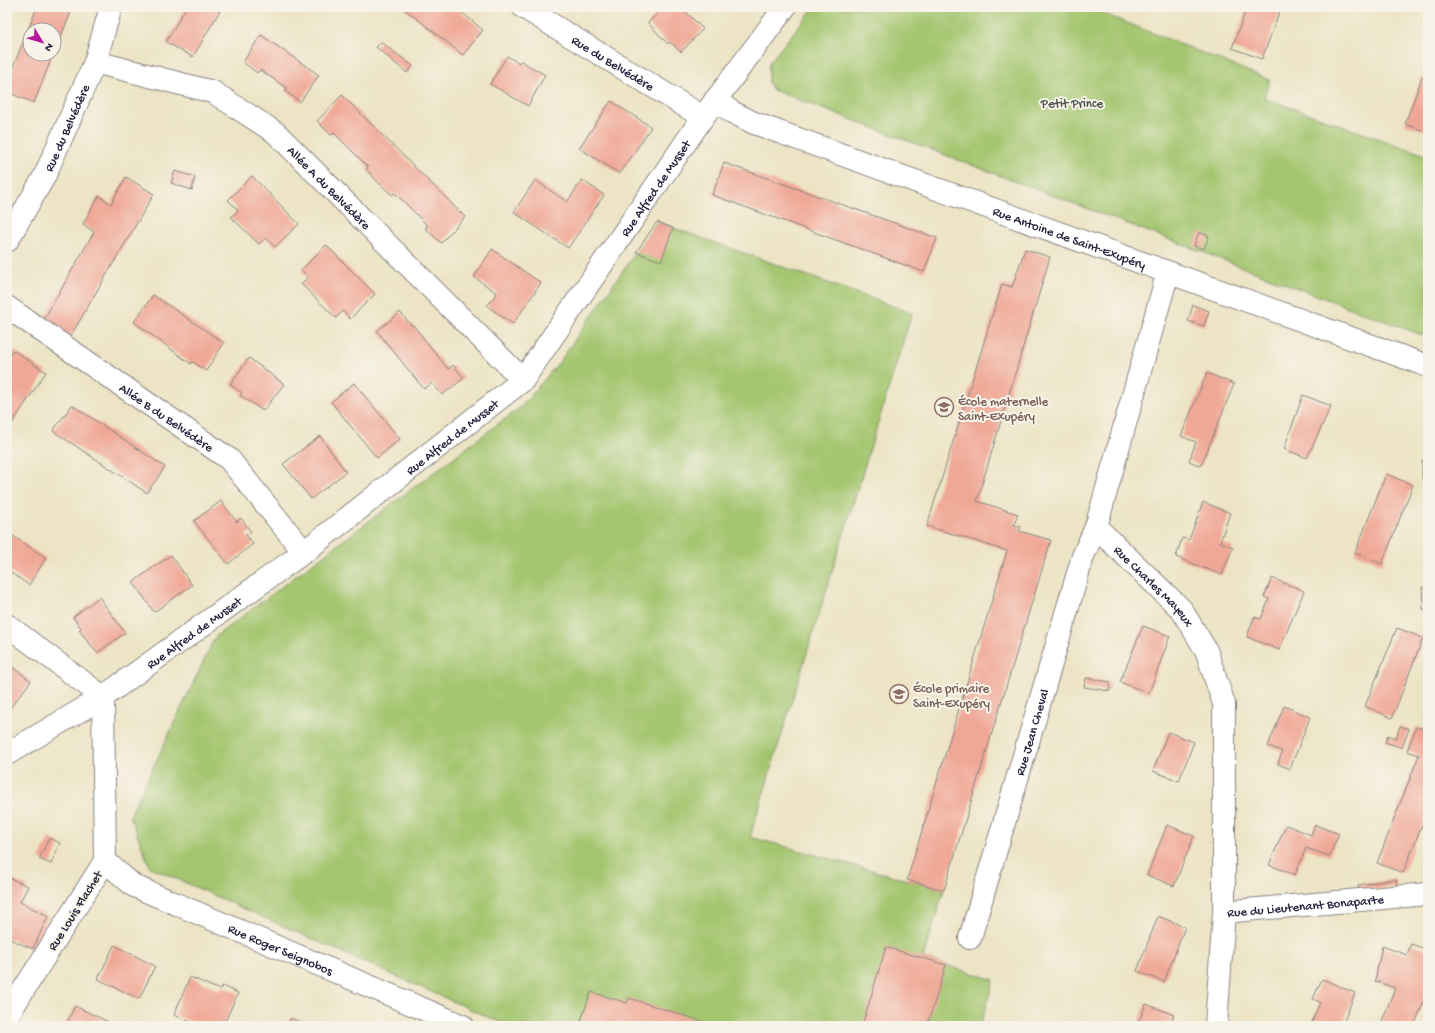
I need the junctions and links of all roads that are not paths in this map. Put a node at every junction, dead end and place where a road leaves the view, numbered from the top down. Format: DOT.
graph roads {
  1 [pos="111,7"];
  2 [pos="523,7"];
  3 [pos="785,7"];
  4 [pos="95,62"];
  5 [pos="715,100"];
  6 [pos="703,117"];
  7 [pos="7,241"];
  8 [pos="1168,272"];
  9 [pos="7,307"];
  10 [pos="1428,366"];
  11 [pos="523,380"];
  12 [pos="1096,527"];
  13 [pos="304,552"];
  14 [pos="7,625"];
  15 [pos="104,696"];
  16 [pos="7,754"];
  17 [pos="105,861"];
  18 [pos="1428,894"];
  19 [pos="1224,912"];
  20 [pos="970,938"];
  21 [pos="7,1016"];
  22 [pos="462,1026"];
  23 [pos="1216,1026"];
  1 -- 4 [label="street, Rue du Belvédère"];
  2 -- 6 [label="street, Rue du Belvédère"];
  3 -- 5 [label="street, Rue Alfred de Musset"];
  4 -- 7 [label="street, Rue du Belvédère"];
  4 -- 11 [label="street, Allée A du Belvédère"];
  5 -- 6 [label="street, Rue Alfred de Musset"];
  5 -- 8 [label="street, Rue Antoine de Saint-Exupéry"];
  6 -- 11 [label="street, Rue Alfred de Musset"];
  8 -- 10 [label="street, Rue Antoine de Saint-Exupéry"];
  8 -- 12 [label="street"];
  9 -- 13 [label="street, Allée B du Belvédère"];
  11 -- 13 [label="street, Rue Alfred de Musset"];
  12 -- 19 [label="street, Rue Charles Mayeux"];
  12 -- 20 [label="street, Rue Jean Cheval"];
  13 -- 15 [label="street, Rue Alfred de Musset"];
  14 -- 15 [label="street"];
  15 -- 16 [label="street, Rue Alfred de Musset"];
  15 -- 17 [label="street, Rue Louis Flachet"];
  17 -- 21 [label="street, Rue Louis Flachet"];
  17 -- 22 [label="street, Rue Roger Seignobos"];
  18 -- 19 [label="street, Rue du Lieutenant Bonaparte"];
  19 -- 23 [label="street, Rue du Lieutenant Bonaparte"];
}
